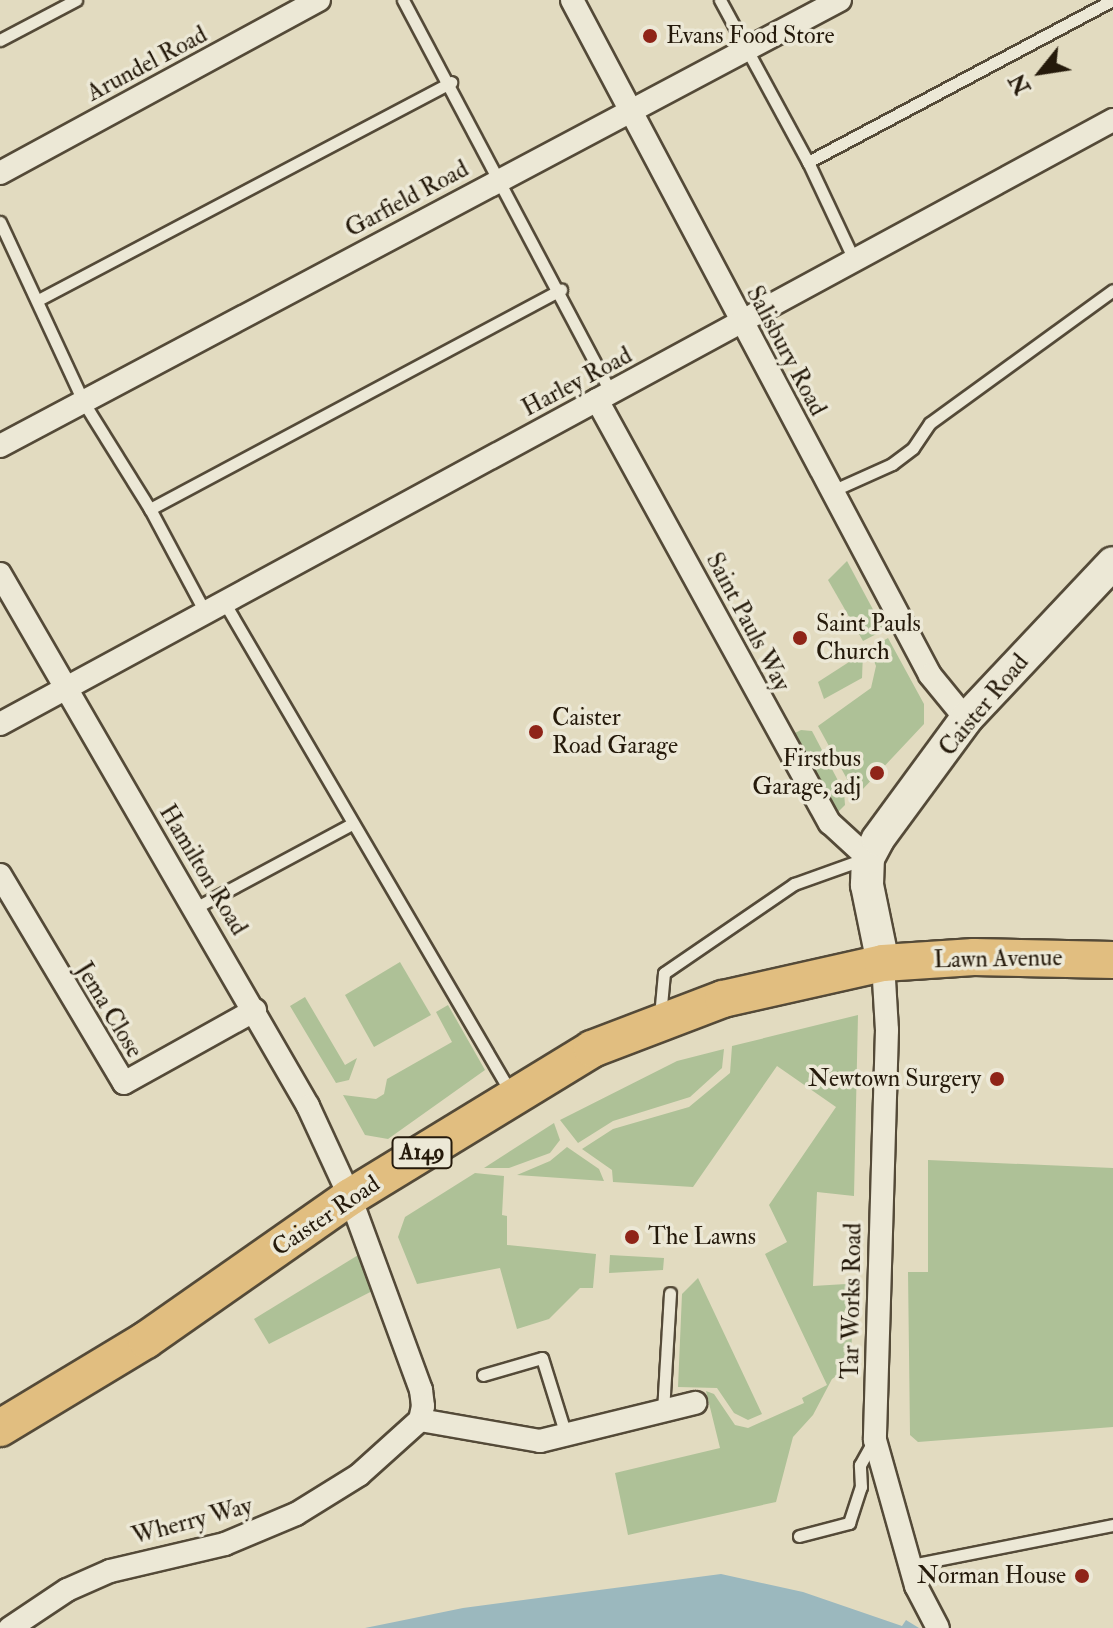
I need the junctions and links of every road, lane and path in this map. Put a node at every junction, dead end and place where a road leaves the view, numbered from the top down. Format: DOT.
graph roads {
  1 [pos="76,0"];
  2 [pos="319,0"];
  3 [pos="403,0"];
  4 [pos="572,0"];
  5 [pos="720,0"];
  6 [pos="840,0"];
  7 [pos="1113,0"];
  8 [pos="0,40"];
  9 [pos="745,50"];
  10 [pos="451,82"];
  11 [pos="630,110"];
  12 [pos="1113,120"];
  13 [pos="808,162"];
  14 [pos="0,173"];
  15 [pos="498,180"];
  16 [pos="0,222"];
  17 [pos="855,262"];
  18 [pos="561,290"];
  19 [pos="1113,290"];
  20 [pos="40,299"];
  21 [pos="742,324"];
  22 [pos="604,397"];
  23 [pos="84,403"];
  24 [pos="0,446"];
  25 [pos="832,491"];
  26 [pos="150,509"];
  27 [pos="1113,563"];
  28 [pos="0,574"];
  29 [pos="214,607"];
  30 [pos="64,687"];
  31 [pos="966,719"];
  32 [pos="0,724"];
  33 [pos="350,825"];
  34 [pos="868,858"];
  35 [pos="0,875"];
  36 [pos="195,908"];
  37 [pos="1113,960"];
  38 [pos="883,963"];
  39 [pos="255,1010"];
  40 [pos="660,1021"];
  41 [pos="514,1097"];
  42 [pos="350,1197"];
  43 [pos="670,1293"];
  44 [pos="483,1375"];
  45 [pos="695,1403"];
  46 [pos="663,1411"];
  47 [pos="420,1420"];
  48 [pos="0,1428"];
  49 [pos="566,1435"];
  50 [pos="875,1440"];
  51 [pos="1113,1525"];
  52 [pos="799,1536"];
  53 [pos="911,1565"];
  54 [pos="10,1628"];
  55 [pos="938,1628"];
  1 -- 8 [label="lane"];
  2 -- 14 [label="street, Arundel Road"];
  3 -- 10 [label="lane"];
  4 -- 11 [label="street, Salisbury Road"];
  5 -- 9 [label="lane"];
  6 -- 9 [label="street, Garfield Road"];
  7 -- 13 [label="lane"];
  9 -- 11 [label="street, Garfield Road"];
  9 -- 13 [label="lane"];
  10 -- 15 [label="lane"];
  10 -- 20 [label="lane"];
  11 -- 15 [label="street, Garfield Road"];
  11 -- 21 [label="street, Salisbury Road"];
  12 -- 17 [label="street, Harley Road"];
  13 -- 17 [label="lane"];
  15 -- 18 [label="lane"];
  15 -- 23 [label="street, Garfield Road"];
  16 -- 20 [label="lane"];
  17 -- 21 [label="street, Harley Road"];
  18 -- 22 [label="lane"];
  18 -- 26 [label="lane"];
  19 -- 25 [label="lane"];
  20 -- 23 [label="lane"];
  21 -- 22 [label="street, Harley Road"];
  21 -- 25 [label="street, Salisbury Road"];
  22 -- 29 [label="street, Harley Road"];
  22 -- 34 [label="street, Saint Pauls Way"];
  23 -- 24 [label="street, Garfield Road"];
  23 -- 26 [label="lane"];
  25 -- 31 [label="street, Salisbury Road"];
  26 -- 29 [label="lane"];
  27 -- 31 [label="street, Caister Road"];
  28 -- 30 [label="street, Hamilton Road"];
  29 -- 30 [label="street, Harley Road"];
  29 -- 33 [label="lane"];
  30 -- 32 [label="street, Harley Road"];
  30 -- 36 [label="street, Hamilton Road"];
  31 -- 34 [label="street, Caister Road"];
  33 -- 36 [label="lane"];
  33 -- 41 [label="lane"];
  34 -- 38 [label="street"];
  34 -- 40 [label="lane"];
  35 -- 39 [label="street, Jema Close"];
  36 -- 39 [label="street, Hamilton Road"];
  37 -- 38 [label="main road, Lawn Avenue / A149"];
  38 -- 40 [label="main road, Caister Road / A149"];
  38 -- 50 [label="street, Tar Works Road"];
  39 -- 42 [label="street, Hamilton Road"];
  40 -- 41 [label="main road, Caister Road / A149"];
  41 -- 42 [label="main road, Caister Road / A149"];
  42 -- 47 [label="street"];
  42 -- 48 [label="main road, Caister Road / A149"];
  43 -- 46 [label="lane"];
  44 -- 49 [label="lane"];
  45 -- 46 [label="street"];
  46 -- 49 [label="street"];
  47 -- 49 [label="street"];
  47 -- 54 [label="street, Wherry Way"];
  50 -- 52 [label="lane"];
  50 -- 53 [label="street, Tar Works Road"];
  51 -- 53 [label="lane"];
  53 -- 55 [label="street, Tar Works Road"];
}
